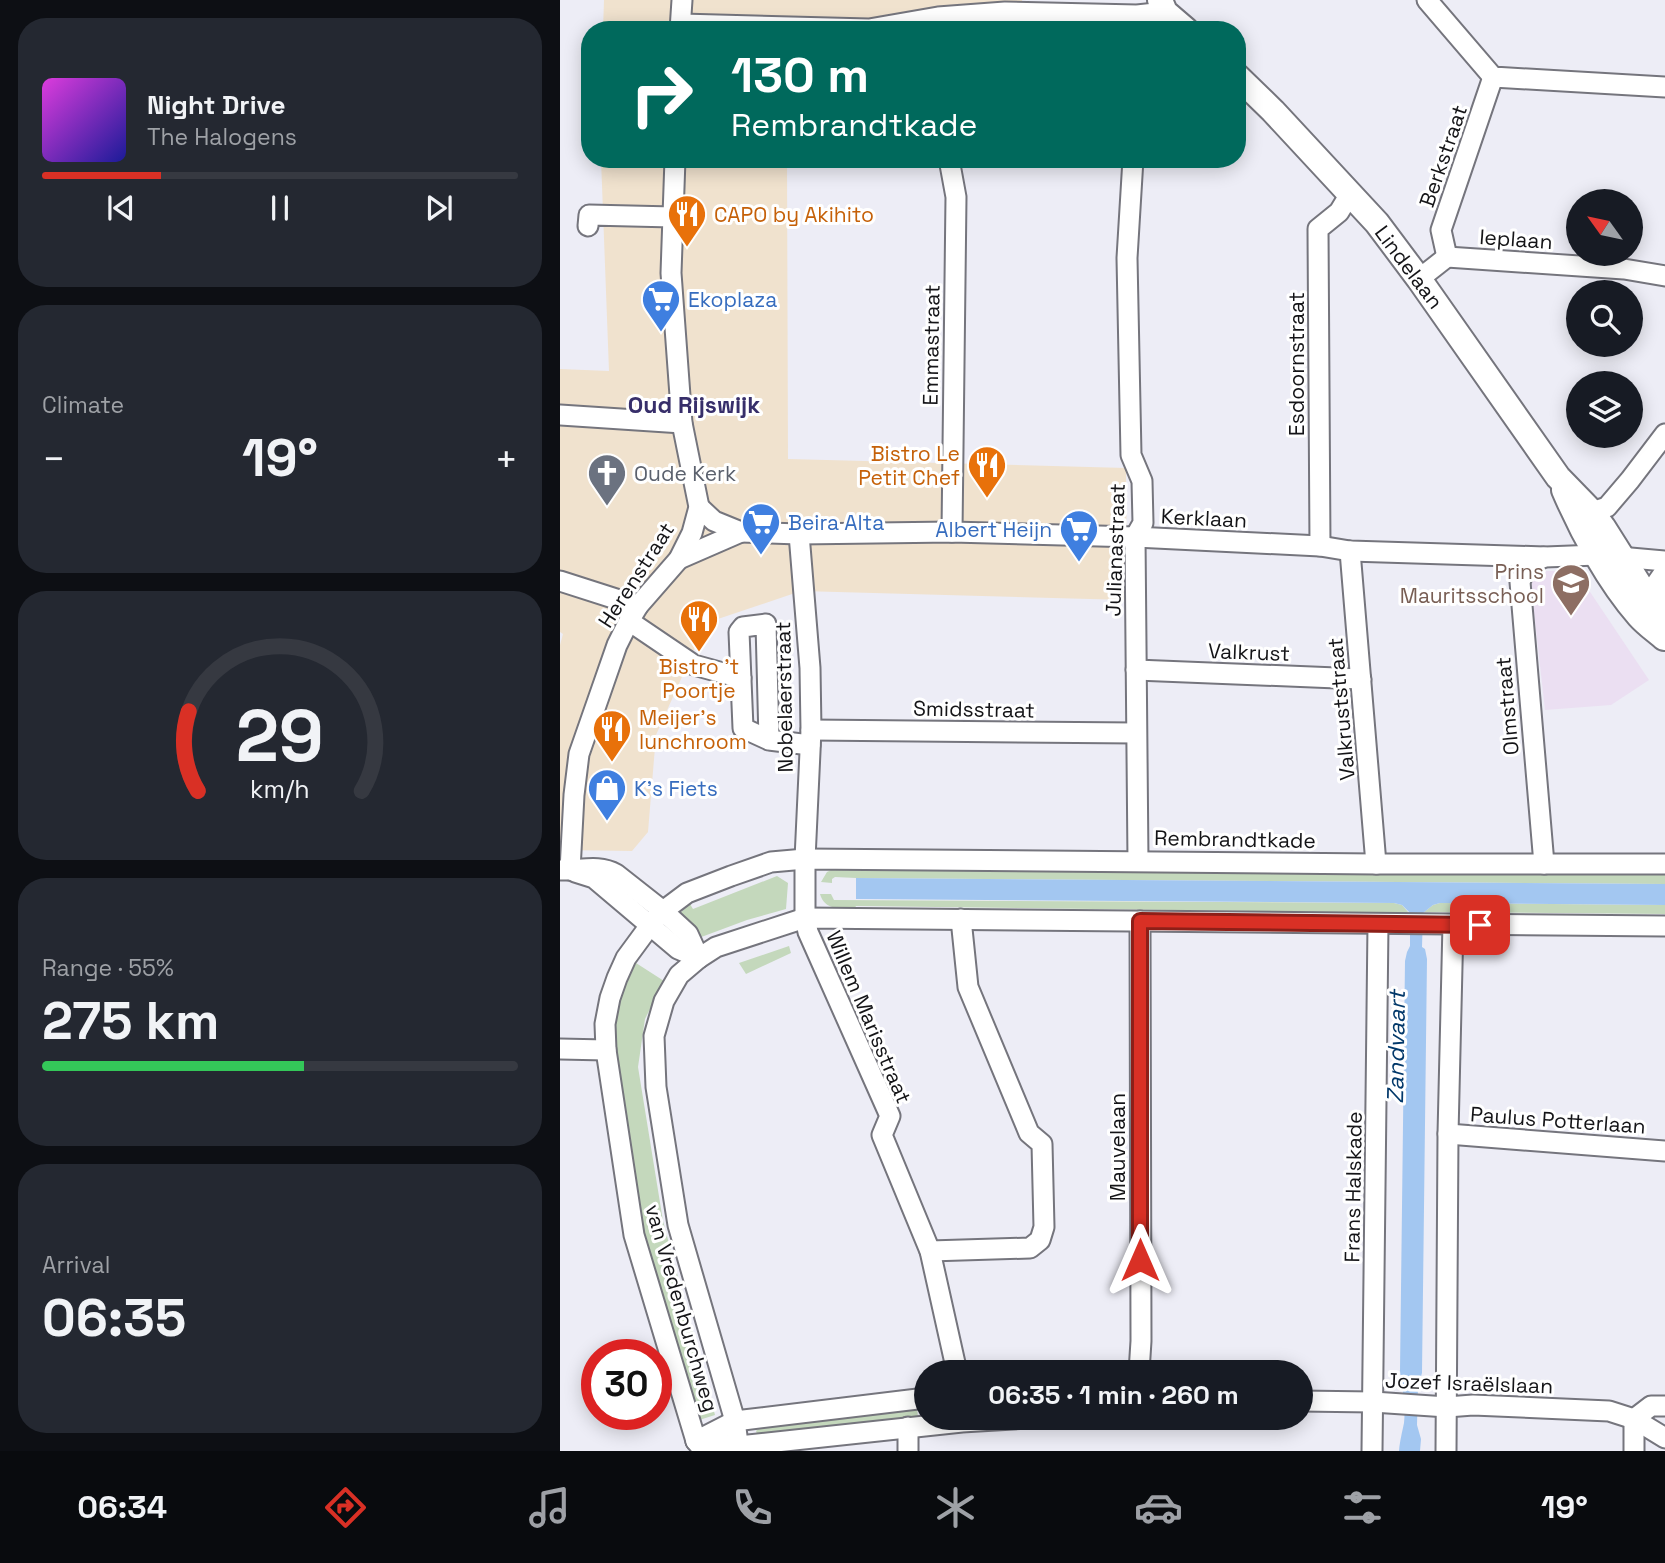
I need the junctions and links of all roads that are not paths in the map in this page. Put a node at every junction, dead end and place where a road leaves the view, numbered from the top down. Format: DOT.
graph roads {
  1 [pos="682,0"];
  2 [pos="1427,0"];
  3 [pos="1161,14"];
  4 [pos="938,16"];
  5 [pos="680,21"];
  6 [pos="911,21"];
  7 [pos="1493,77"];
  8 [pos="1246,85"];
  9 [pos="1665,87"];
  10 [pos="675,168"];
  11 [pos="951,168"];
  12 [pos="1132,168"];
  13 [pos="1350,194"];
  14 [pos="673,224"];
  15 [pos="588,226"];
  16 [pos="1447,257"];
  17 [pos="1665,276"];
  18 [pos="1419,279"];
  19 [pos="560,415"];
  20 [pos="682,423"];
  21 [pos="1665,434"];
  22 [pos="1558,477"];
  23 [pos="699,507"];
  24 [pos="1592,512"];
  25 [pos="741,532"];
  26 [pos="952,532"];
  27 [pos="799,534"];
  28 [pos="1135,537"];
  29 [pos="1320,545"];
  30 [pos="1350,551"];
  31 [pos="1597,555"];
  32 [pos="1545,557"];
  33 [pos="1623,557"];
  34 [pos="679,559"];
  35 [pos="1665,561"];
  36 [pos="1665,571"];
  37 [pos="560,582"];
  38 [pos="634,613"];
  39 [pos="1661,621"];
  40 [pos="1665,639"];
  41 [pos="1136,670"];
  42 [pos="741,678"];
  43 [pos="1361,679"];
  44 [pos="1136,733"];
  45 [pos="811,738"];
  46 [pos="769,740"];
  47 [pos="567,794"];
  48 [pos="805,859"];
  49 [pos="1138,861"];
  50 [pos="1376,864"];
  51 [pos="1544,864"];
  52 [pos="1665,864"];
  53 [pos="565,870"];
  54 [pos="657,918"];
  55 [pos="805,918"];
  56 [pos="961,919"];
  57 [pos="1140,921"];
  58 [pos="1378,923"];
  59 [pos="1453,924"];
  60 [pos="1665,926"];
  61 [pos="699,958"];
  62 [pos="560,1049"];
  63 [pos="606,1050"];
  64 [pos="1448,1134"];
  65 [pos="1665,1151"];
  66 [pos="930,1251"];
  67 [pos="954,1360"];
  68 [pos="1140,1360"];
  69 [pos="914,1399"];
  70 [pos="1313,1401"];
  71 [pos="1383,1403"];
  72 [pos="1442,1406"];
  73 [pos="1665,1406"];
  74 [pos="1634,1419"];
  75 [pos="735,1421"];
  76 [pos="914,1426"];
  77 [pos="908,1427"];
  78 [pos="1665,1438"];
  79 [pos="700,1446"];
  80 [pos="739,1448"];
  81 [pos="908,1451"];
  82 [pos="1372,1451"];
  83 [pos="1446,1451"];
  84 [pos="1634,1451"];
  1 -- 5 [label="street"];
  2 -- 7 [label="street"];
  3 -- 4 [label="street"];
  4 -- 6 [label="street"];
  7 -- 9 [label="street"];
  7 -- 16 [label="street, Berkstraat"];
  8 -- 13 [label="main road, Lindelaan"];
  10 -- 14 [label="street, Herenstraat"];
  11 -- 26 [label="street, Emmastraat"];
  12 -- 28 [label="street, Julianastraat"];
  13 -- 18 [label="main road, Lindelaan"];
  13 -- 29 [label="street, Esdoornstraat"];
  14 -- 15 [label="street"];
  14 -- 20 [label="street, Herenstraat"];
  16 -- 17 [label="street, Ieplaan"];
  16 -- 18 [label="street"];
  18 -- 22 [label="main road, Lindelaan"];
  19 -- 20 [label="street"];
  20 -- 23 [label="street, Herenstraat"];
  21 -- 24 [label="street"];
  22 -- 24 [label="main road, Lindelaan"];
  22 -- 31 [label="main road, Lindelaan"];
  23 -- 25 [label="street, Kerklaan"];
  23 -- 34 [label="street, Herenstraat"];
  24 -- 33 [label="main road, Lindelaan"];
  25 -- 27 [label="street, Kerklaan"];
  25 -- 34 [label="street, Kerklaan"];
  26 -- 27 [label="street, Kerklaan"];
  26 -- 28 [label="street, Kerklaan"];
  27 -- 45 [label="street, Nobelaerstraat"];
  28 -- 29 [label="street, Kerklaan"];
  28 -- 41 [label="street, Julianastraat"];
  29 -- 30 [label="street, Kerklaan"];
  30 -- 32 [label="street, Kerklaan"];
  30 -- 43 [label="street, Valkruststraat"];
  31 -- 32 [label="street, Kerklaan"];
  31 -- 33 [label="street, Kerklaan"];
  31 -- 40 [label="main road, Lindelaan"];
  32 -- 51 [label="street, Olmstraat"];
  33 -- 35 [label="street, Kerklaan"];
  33 -- 39 [label="main road, Lindelaan"];
  34 -- 38 [label="street, Herenstraat"];
  36 -- 39 [label="street"];
  37 -- 38 [label="street"];
  38 -- 42 [label="street"];
  38 -- 47 [label="street, Herenstraat"];
  41 -- 43 [label="street, Valkrust"];
  41 -- 44 [label="street, Julianastraat"];
  42 -- 46 [label="street"];
  42 -- 46 [label="street"];
  43 -- 50 [label="street, Valkruststraat"];
  44 -- 45 [label="street, Smidsstraat"];
  44 -- 49 [label="street, Julianastraat"];
  45 -- 46 [label="street, Smidsstraat"];
  45 -- 48 [label="street, Nobelaerstraat"];
  47 -- 53 [label="street, Herenstraat"];
  48 -- 49 [label="street, Rembrandtkade"];
  48 -- 54 [label="street, Rembrandtkade"];
  48 -- 55 [label="street, Nobelaerstraat"];
  49 -- 50 [label="street, Rembrandtkade"];
  50 -- 51 [label="street, Rembrandtkade"];
  51 -- 52 [label="street, Rembrandtkade"];
  53 -- 54 [label="street"];
  54 -- 61 [label="street"];
  54 -- 63 [label="street, van Vredenburchweg"];
  55 -- 56 [label="street"];
  55 -- 61 [label="street, van Vredenburchweg"];
  55 -- 66 [label="street, Willem Marisstraat"];
  56 -- 57 [label="street"];
  56 -- 66 [label="street"];
  57 -- 58 [label="street"];
  57 -- 68 [label="street, Mauvelaan"];
  58 -- 59 [label="street"];
  58 -- 71 [label="street, Frans Halskade"];
  59 -- 60 [label="street"];
  59 -- 64 [label="street"];
  61 -- 75 [label="street, van Vredenburchweg"];
  62 -- 63 [label="street"];
  63 -- 79 [label="street, van Vredenburchweg"];
  64 -- 65 [label="street, Paulus Potterlaan"];
  64 -- 72 [label="street"];
  66 -- 67 [label="street, Willem Marisstraat"];
  69 -- 75 [label="street"];
  70 -- 71 [label="street, Jozef Israëlslaan"];
  71 -- 72 [label="street, Jozef Israëlslaan"];
  71 -- 82 [label="street, Frans Halskade"];
  72 -- 74 [label="street, Jozef Israëlslaan"];
  72 -- 83 [label="street"];
  73 -- 74 [label="street"];
  74 -- 78 [label="street, Jozef Israëlslaan"];
  74 -- 84 [label="street"];
  75 -- 79 [label="street"];
  75 -- 80 [label="street, van Vredenburchweg"];
  76 -- 77 [label="street"];
  77 -- 80 [label="street"];
  77 -- 81 [label="street"];
  79 -- 80 [label="street"];
}
